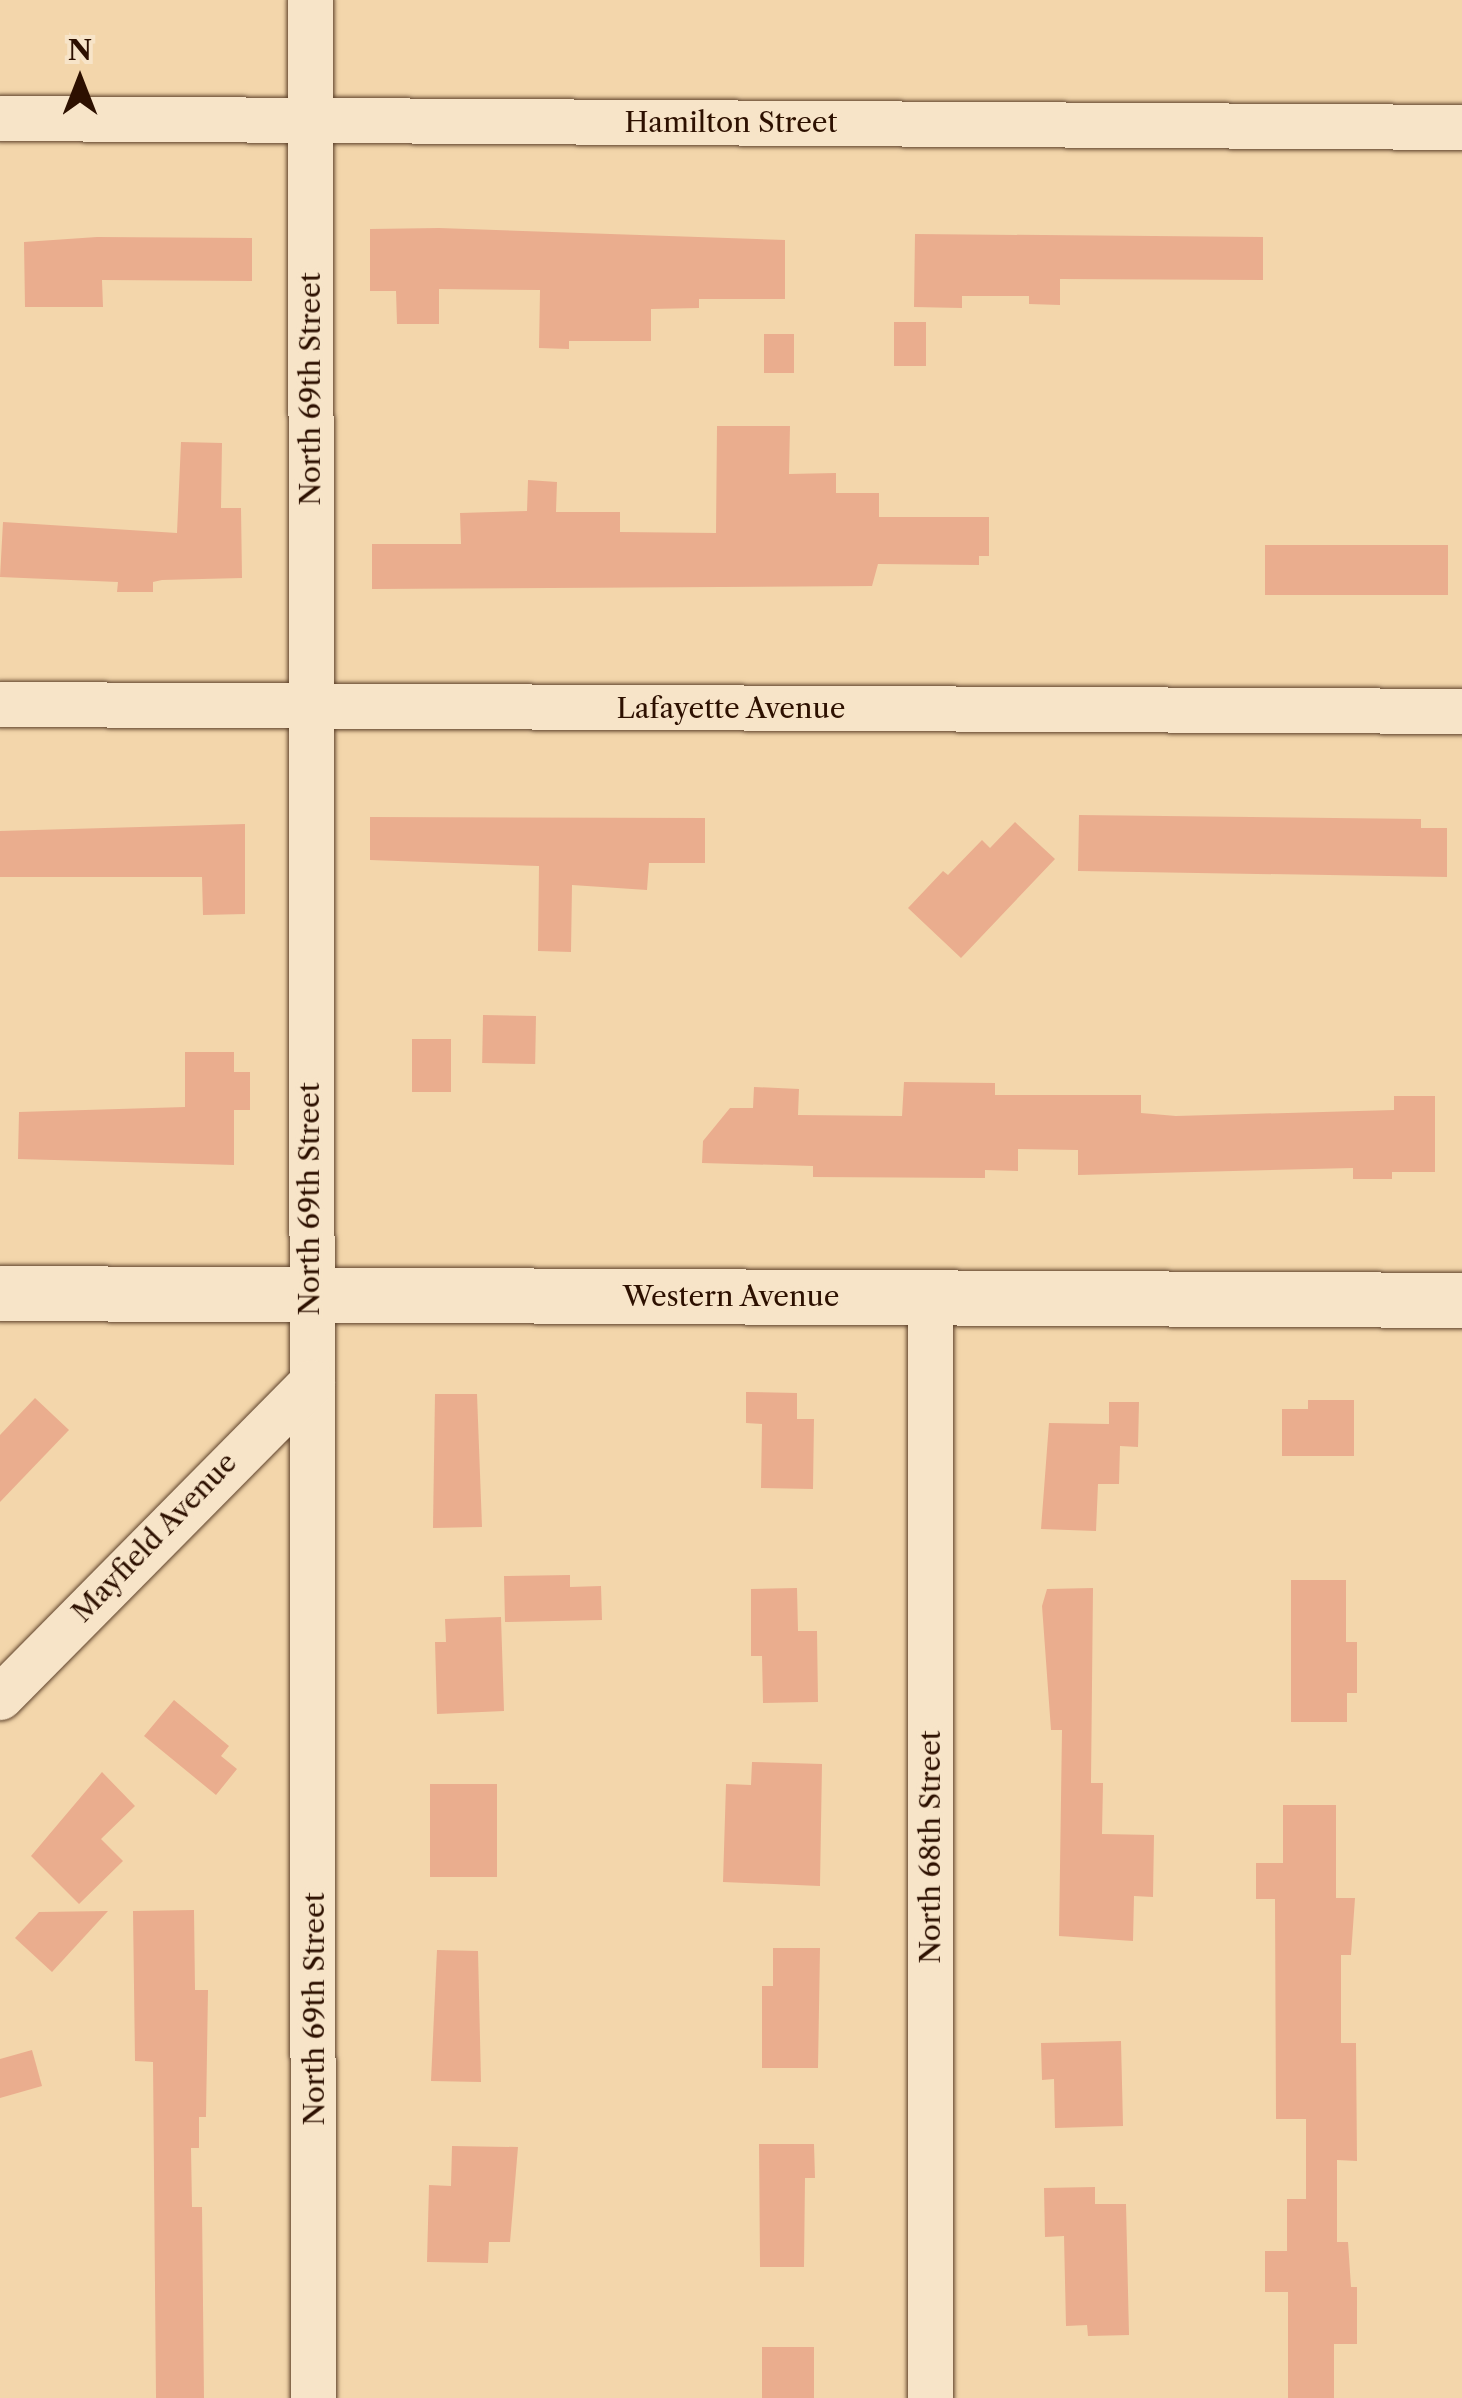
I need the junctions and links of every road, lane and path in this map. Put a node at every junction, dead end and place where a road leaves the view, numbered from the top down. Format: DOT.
graph roads {
  1 [pos="310,0"];
  2 [pos="0,118"];
  3 [pos="310,120"];
  4 [pos="1462,127"];
  5 [pos="0,704"];
  6 [pos="310,706"];
  7 [pos="1462,711"];
  8 [pos="0,1293"];
  9 [pos="308,1295"];
  10 [pos="930,1296"];
  11 [pos="1462,1300"];
  12 [pos="312,1382"];
  13 [pos="0,1697"];
  14 [pos="313,2398"];
  15 [pos="930,2398"];
  1 -- 3 [label="street, North 69th Street"];
  2 -- 3 [label="street, Hamilton Street"];
  3 -- 4 [label="street, Hamilton Street"];
  3 -- 6 [label="street, North 69th Street"];
  5 -- 6 [label="street, Lafayette Avenue"];
  6 -- 7 [label="street, Lafayette Avenue"];
  6 -- 9 [label="street, North 69th Street"];
  8 -- 9 [label="street, Western Avenue"];
  9 -- 10 [label="street, Western Avenue"];
  9 -- 12 [label="street, North 69th Street"];
  10 -- 11 [label="street, Western Avenue"];
  10 -- 15 [label="street, North 68th Street"];
  12 -- 13 [label="street, Mayfield Avenue"];
  12 -- 14 [label="street, North 69th Street"];
}
